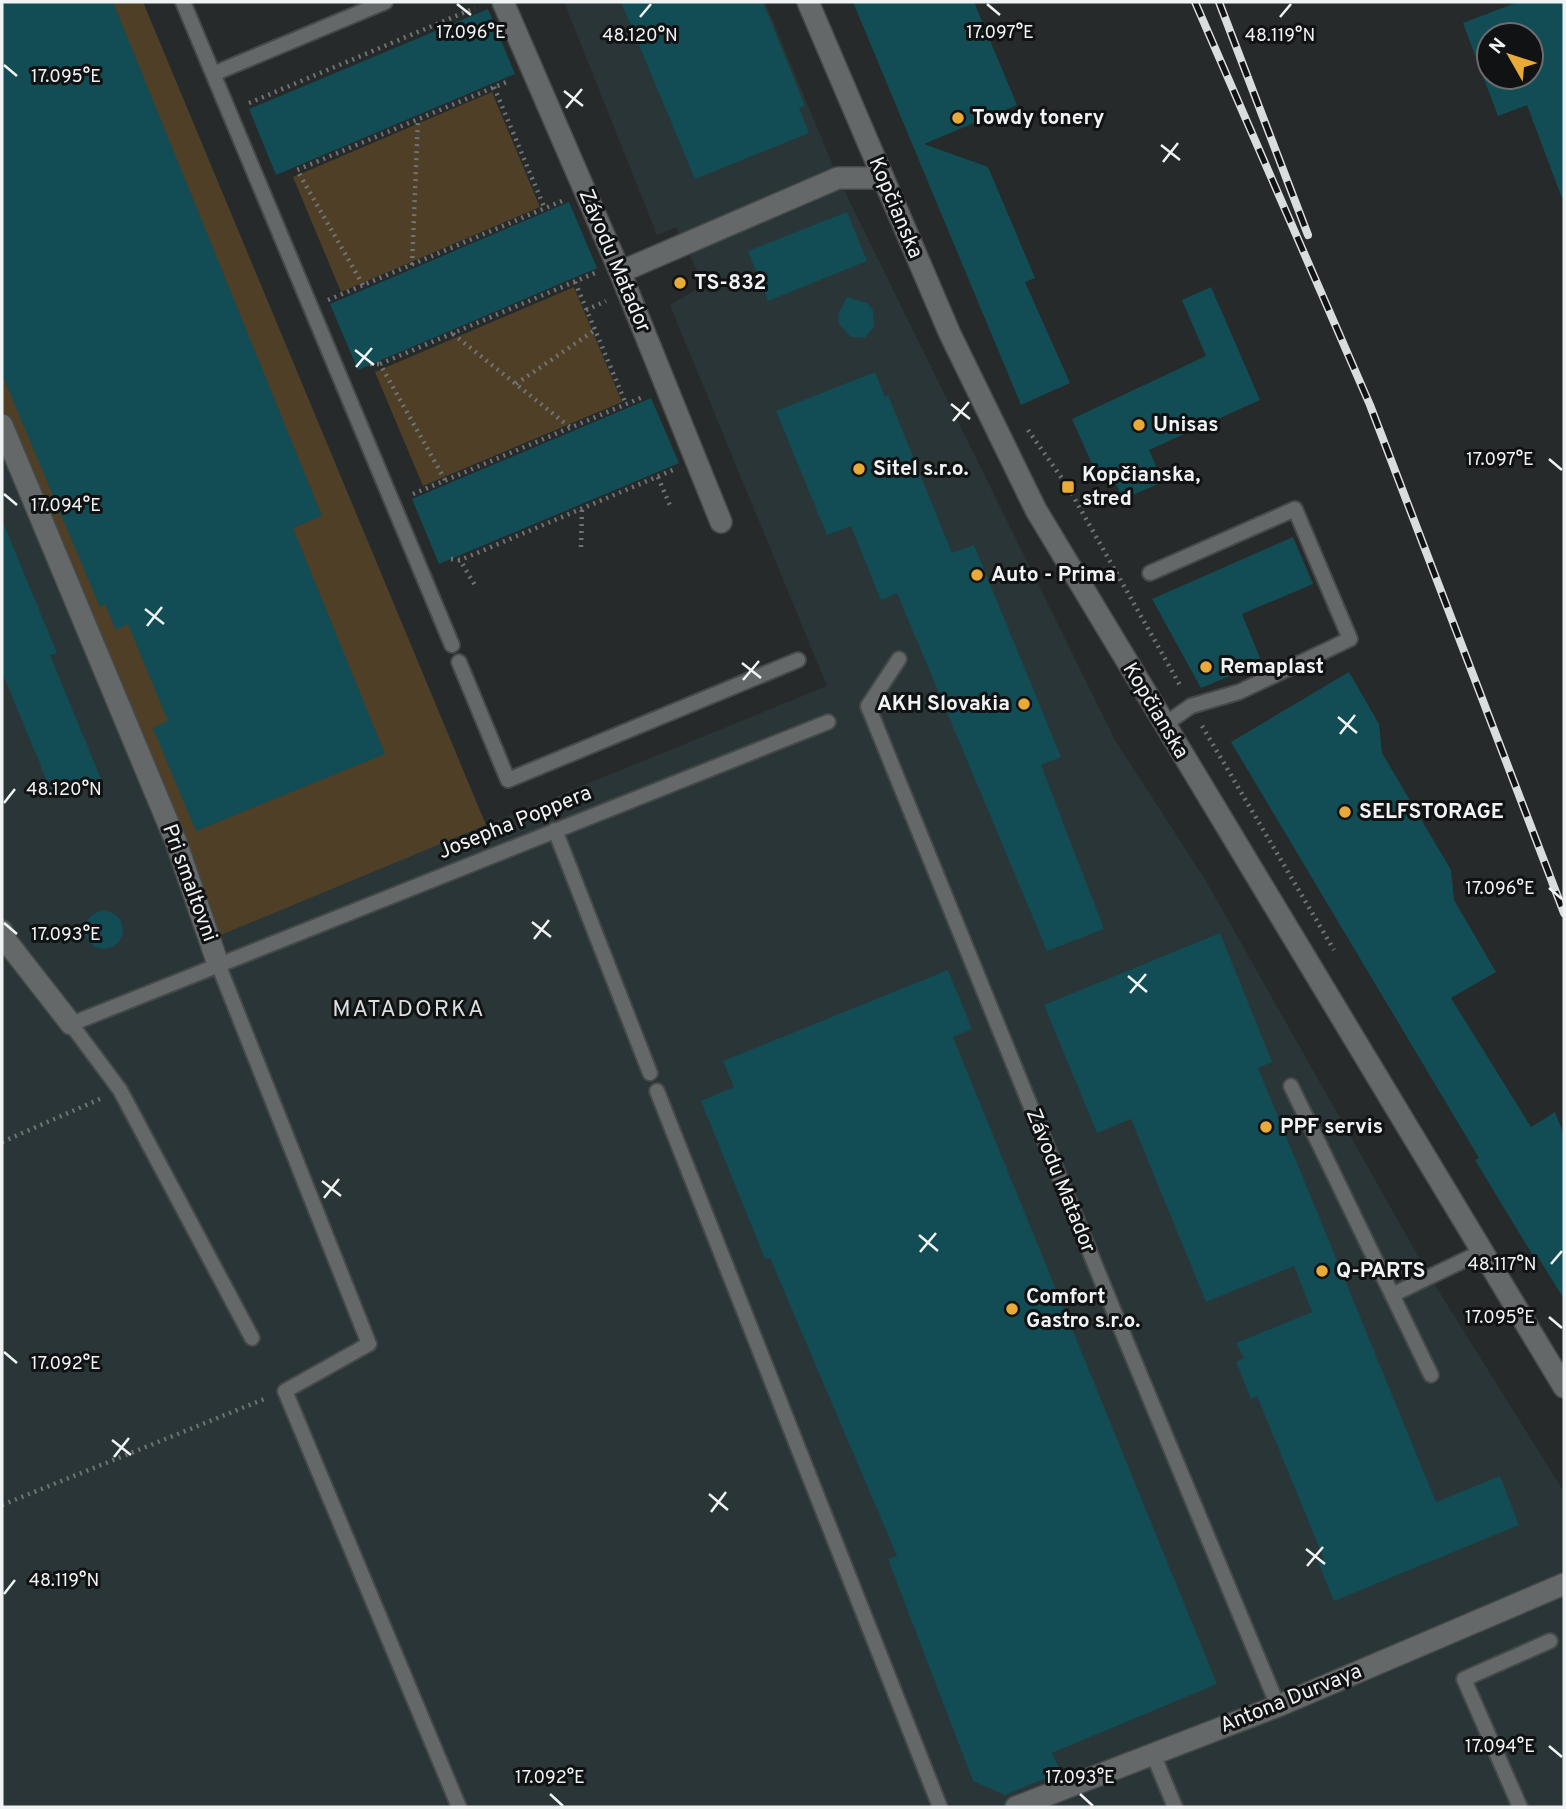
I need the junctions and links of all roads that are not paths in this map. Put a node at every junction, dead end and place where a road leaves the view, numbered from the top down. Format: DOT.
graph roads {
  1 [pos="183,2"];
  2 [pos="385,2"];
  3 [pos="503,2"];
  4 [pos="808,2"];
  5 [pos="213,74"];
  6 [pos="882,178"];
  7 [pos="620,272"];
  8 [pos="2,425"];
  9 [pos="721,522"];
  10 [pos="1150,573"];
  11 [pos="453,645"];
  12 [pos="899,659"];
  13 [pos="798,660"];
  14 [pos="459,662"];
  15 [pos="828,722"];
  16 [pos="1164,724"];
  17 [pos="555,830"];
  18 [pos="2,931"];
  19 [pos="218,964"];
  20 [pos="71,1024"];
  21 [pos="650,1073"];
  22 [pos="1291,1086"];
  23 [pos="657,1091"];
  24 [pos="1483,1251"];
  25 [pos="1392,1295"];
  26 [pos="252,1338"];
  27 [pos="1431,1375"];
  28 [pos="1564,1387"];
  29 [pos="1564,1584"];
  30 [pos="1550,1641"];
  31 [pos="1278,1706"];
  32 [pos="1153,1754"];
  33 [pos="459,1807"];
  34 [pos="940,1807"];
  35 [pos="1016,1807"];
  36 [pos="1175,1807"];
  37 [pos="1520,1807"];
  1 -- 5 [label="lane"];
  2 -- 5 [label="lane"];
  3 -- 7 [label="street, Závodu Matador"];
  4 -- 6 [label="street, Kopčianska"];
  5 -- 11 [label="lane"];
  6 -- 7 [label="street"];
  6 -- 16 [label="street, Kopčianska"];
  7 -- 9 [label="street, Závodu Matador"];
  8 -- 19 [label="street, Pri smaltovni"];
  10 -- 16 [label="lane"];
  12 -- 31 [label="lane, Závodu Matador"];
  13 -- 14 [label="lane"];
  15 -- 17 [label="lane, Josepha Poppera"];
  16 -- 24 [label="street, Kopčianska"];
  17 -- 19 [label="lane, Josepha Poppera"];
  17 -- 21 [label="lane"];
  18 -- 20 [label="street"];
  19 -- 20 [label="lane, Josepha Poppera"];
  19 -- 33 [label="lane, Pri smaltovni"];
  20 -- 26 [label="lane"];
  22 -- 25 [label="lane"];
  23 -- 34 [label="lane"];
  24 -- 25 [label="lane"];
  24 -- 28 [label="street, Kopčianska"];
  25 -- 27 [label="lane"];
  29 -- 31 [label="street, Antona Durvaya"];
  30 -- 37 [label="lane"];
  31 -- 32 [label="street, Antona Durvaya"];
  32 -- 35 [label="street, Antona Durvaya"];
  32 -- 36 [label="lane"];
}
